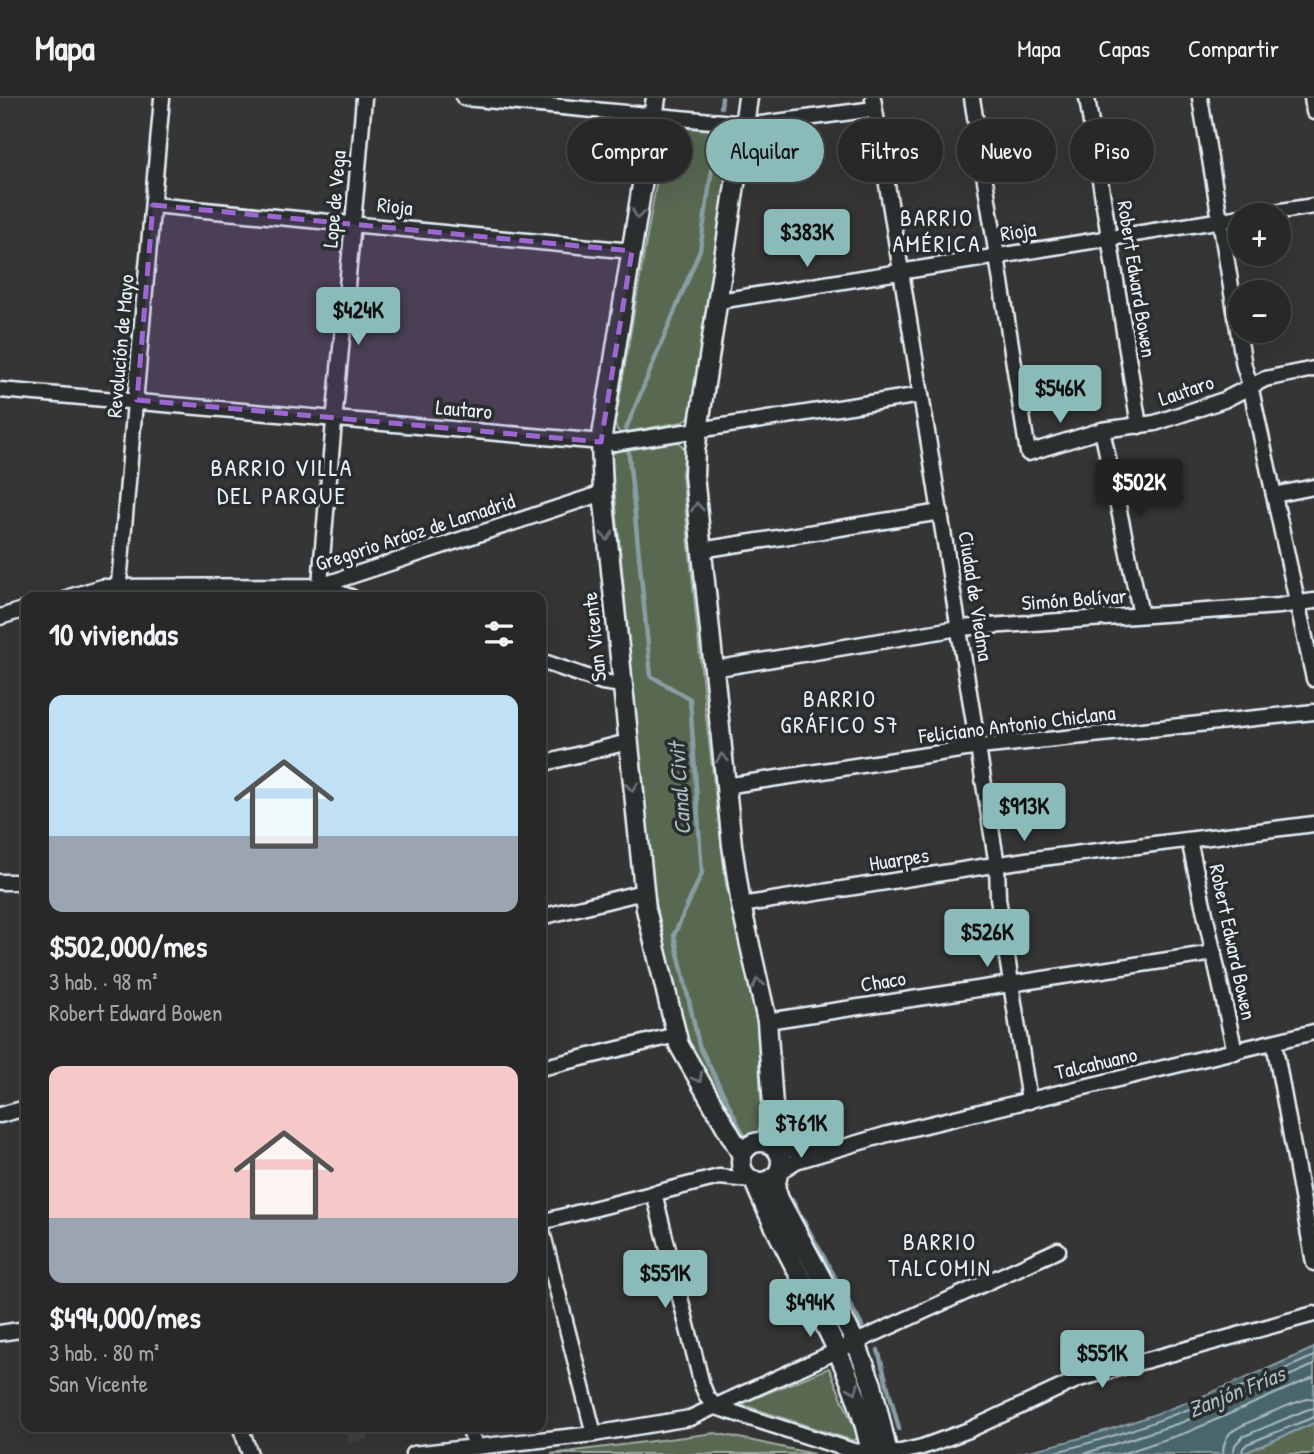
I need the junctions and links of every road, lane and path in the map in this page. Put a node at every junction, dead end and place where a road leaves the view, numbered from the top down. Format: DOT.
graph roads {
  1 [pos="162,98"];
  2 [pos="363,98"];
  3 [pos="464,98"];
  4 [pos="748,98"];
  5 [pos="972,98"];
  6 [pos="1087,98"];
  7 [pos="1200,98"];
  8 [pos="1312,98"];
  9 [pos="874,104"];
  10 [pos="654,107"];
  11 [pos="1314,112"];
  12 [pos="718,119"];
  13 [pos="745,119"];
  14 [pos="789,119"];
  15 [pos="736,182"];
  16 [pos="153,205"];
  17 [pos="1314,206"];
  18 [pos="1291,209"];
  19 [pos="1228,220"];
  20 [pos="1219,221"];
  21 [pos="354,223"];
  22 [pos="1109,238"];
  23 [pos="632,251"];
  24 [pos="998,256"];
  25 [pos="900,272"];
  26 [pos="719,301"];
  27 [pos="1314,369"];
  28 [pos="1251,385"];
  29 [pos="0,390"];
  30 [pos="921,395"];
  31 [pos="137,400"];
  32 [pos="333,418"];
  33 [pos="1139,426"];
  34 [pos="698,430"];
  35 [pos="1102,430"];
  36 [pos="601,442"];
  37 [pos="1314,486"];
  38 [pos="603,493"];
  39 [pos="1274,495"];
  40 [pos="941,512"];
  41 [pos="701,550"];
  42 [pos="86,592"];
  43 [pos="119,592"];
  44 [pos="321,592"];
  45 [pos="1314,601"];
  46 [pos="1298,604"];
  47 [pos="21,611"];
  48 [pos="1140,615"];
  49 [pos="0,617"];
  50 [pos="960,628"];
  51 [pos="546,663"];
  52 [pos="713,669"];
  53 [pos="1314,679"];
  54 [pos="622,685"];
  55 [pos="1314,712"];
  56 [pos="628,743"];
  57 [pos="979,747"];
  58 [pos="546,763"];
  59 [pos="725,786"];
  60 [pos="1314,824"];
  61 [pos="1189,840"];
  62 [pos="997,864"];
  63 [pos="0,882"];
  64 [pos="21,882"];
  65 [pos="643,892"];
  66 [pos="741,905"];
  67 [pos="546,916"];
  68 [pos="1214,953"];
  69 [pos="1010,983"];
  70 [pos="766,1021"];
  71 [pos="1314,1032"];
  72 [pos="676,1035"];
  73 [pos="1274,1042"];
  74 [pos="1235,1052"];
  75 [pos="546,1068"];
  76 [pos="1029,1101"];
  77 [pos="21,1109"];
  78 [pos="0,1115"];
  79 [pos="888,1134"];
  80 [pos="777,1149"];
  81 [pos="741,1156"];
  82 [pos="778,1173"];
  83 [pos="719,1177"];
  84 [pos="752,1181"];
  85 [pos="654,1194"];
  86 [pos="546,1221"];
  87 [pos="546,1247"];
  88 [pos="1058,1250"];
  89 [pos="1314,1263"];
  90 [pos="1314,1314"];
  91 [pos="21,1330"];
  92 [pos="0,1333"];
  93 [pos="856,1343"];
  94 [pos="838,1352"];
  95 [pos="716,1407"];
  96 [pos="242,1432"];
  97 [pos="471,1432"];
  98 [pos="594,1434"];
  99 [pos="475,1447"];
  100 [pos="250,1454"];
  101 [pos="412,1454"];
  102 [pos="871,1454"];
  103 [pos="880,1454"];
  104 [pos="890,1454"];
  1 -- 16 [label="street, Revolución de Mayo"];
  2 -- 21 [label="street, Lope de Vega"];
  3 -- 10 [label="street"];
  4 -- 13 [label="main road"];
  5 -- 24 [label="street"];
  6 -- 22 [label="street, Robert Edward Bowen"];
  7 -- 20 [label="street"];
  8 -- 11 [label="street"];
  9 -- 14 [label="street"];
  9 -- 25 [label="street, Ciudad de Viedma"];
  10 -- 12 [label="street"];
  10 -- 23 [label="main road, San Vicente, one-way"];
  15 -- 26 [label="main road"];
  16 -- 21 [label="street, Rioja"];
  16 -- 31 [label="street, Revolución de Mayo"];
  17 -- 18 [label="street"];
  19 -- 20 [label="street, Rioja"];
  20 -- 22 [label="street, Rioja"];
  20 -- 28 [label="street"];
  21 -- 23 [label="street, Rioja"];
  21 -- 32 [label="street, Lope de Vega"];
  22 -- 24 [label="street, Rioja"];
  22 -- 33 [label="street, Robert Edward Bowen"];
  23 -- 36 [label="main road, San Vicente"];
  24 -- 25 [label="street, Rioja"];
  24 -- 35 [label="street, Lautaro"];
  25 -- 26 [label="street, Rioja"];
  25 -- 30 [label="street, Ciudad de Viedma"];
  26 -- 34 [label="main road"];
  27 -- 28 [label="street, Lautaro"];
  28 -- 33 [label="street, Lautaro"];
  28 -- 39 [label="street"];
  29 -- 31 [label="street, Lautaro"];
  30 -- 34 [label="street, Lautaro"];
  30 -- 40 [label="street, Ciudad de Viedma"];
  31 -- 32 [label="street, Lautaro"];
  31 -- 43 [label="street, Revolución de Mayo"];
  32 -- 36 [label="street, Lautaro"];
  32 -- 44 [label="street, Lope de Vega"];
  33 -- 35 [label="street, Lautaro"];
  34 -- 36 [label="street, Lautaro"];
  41 -- 34 [label="main road, one-way"];
  35 -- 48 [label="street"];
  36 -- 38 [label="main road, San Vicente"];
  37 -- 39 [label="street"];
  38 -- 44 [label="street, Gregorio Aráoz de Lamadrid"];
  38 -- 54 [label="main road, San Vicente, one-way"];
  39 -- 46 [label="street"];
  40 -- 41 [label="street"];
  40 -- 50 [label="street, Ciudad de Viedma"];
  41 -- 52 [label="main road"];
  42 -- 43 [label="street, Gregorio Aráoz de Lamadrid"];
  43 -- 44 [label="street, Gregorio Aráoz de Lamadrid"];
  45 -- 46 [label="street, Simón Bolívar"];
  46 -- 48 [label="street, Simón Bolívar"];
  46 -- 53 [label="street"];
  47 -- 49 [label="street"];
  48 -- 50 [label="street, Simón Bolívar"];
  50 -- 52 [label="street, Simón Bolívar"];
  50 -- 57 [label="street, Ciudad de Viedma"];
  51 -- 54 [label="street"];
  59 -- 52 [label="main road, one-way"];
  54 -- 56 [label="main road, San Vicente"];
  55 -- 57 [label="street, Feliciano Antonio Chiclana"];
  56 -- 58 [label="street"];
  56 -- 65 [label="main road, San Vicente, one-way"];
  57 -- 59 [label="street, Feliciano Antonio Chiclana"];
  57 -- 62 [label="street, Ciudad de Viedma"];
  59 -- 66 [label="main road"];
  60 -- 61 [label="street, Huarpes"];
  61 -- 62 [label="street, Huarpes"];
  61 -- 68 [label="street, Robert Edward Bowen"];
  62 -- 66 [label="street, Huarpes"];
  62 -- 69 [label="street, Ciudad de Viedma"];
  63 -- 64 [label="street"];
  65 -- 67 [label="street"];
  65 -- 72 [label="main road, San Vicente"];
  70 -- 66 [label="main road, one-way"];
  68 -- 69 [label="street, Chaco"];
  68 -- 74 [label="street, Robert Edward Bowen"];
  69 -- 70 [label="street, Chaco"];
  69 -- 76 [label="street, Ciudad de Viedma"];
  70 -- 80 [label="main road"];
  71 -- 73 [label="street, Talcahuano"];
  72 -- 75 [label="street"];
  72 -- 81 [label="main road, San Vicente, one-way"];
  73 -- 74 [label="street, Talcahuano"];
  73 -- 89 [label="street, Robert Edward Bowen"];
  74 -- 76 [label="street, Talcahuano"];
  76 -- 79 [label="street, Talcahuano"];
  77 -- 78 [label="street"];
  79 -- 80 [label="street, Talcahuano"];
  79 -- 82 [label="street, Talcahuano"];
  80 -- 81 [label="main road"];
  80 -- 82 [label="main road"];
  81 -- 83 [label="street"];
  81 -- 84 [label="main road"];
  82 -- 84 [label="main road"];
  82 -- 93 [label="main road"];
  83 -- 84 [label="street"];
  83 -- 85 [label="street"];
  84 -- 94 [label="main road"];
  85 -- 86 [label="street"];
  85 -- 95 [label="street"];
  87 -- 98 [label="street"];
  88 -- 93 [label="street"];
  90 -- 104 [label="street"];
  91 -- 92 [label="street"];
  93 -- 94 [label="street"];
  93 -- 104 [label="main road"];
  94 -- 95 [label="street"];
  94 -- 102 [label="main road, one-way"];
  95 -- 98 [label="street"];
  95 -- 102 [label="street"];
  96 -- 100 [label="street"];
  97 -- 99 [label="street"];
  98 -- 99 [label="street"];
  99 -- 101 [label="street"];
  102 -- 103 [label="street"];
}
